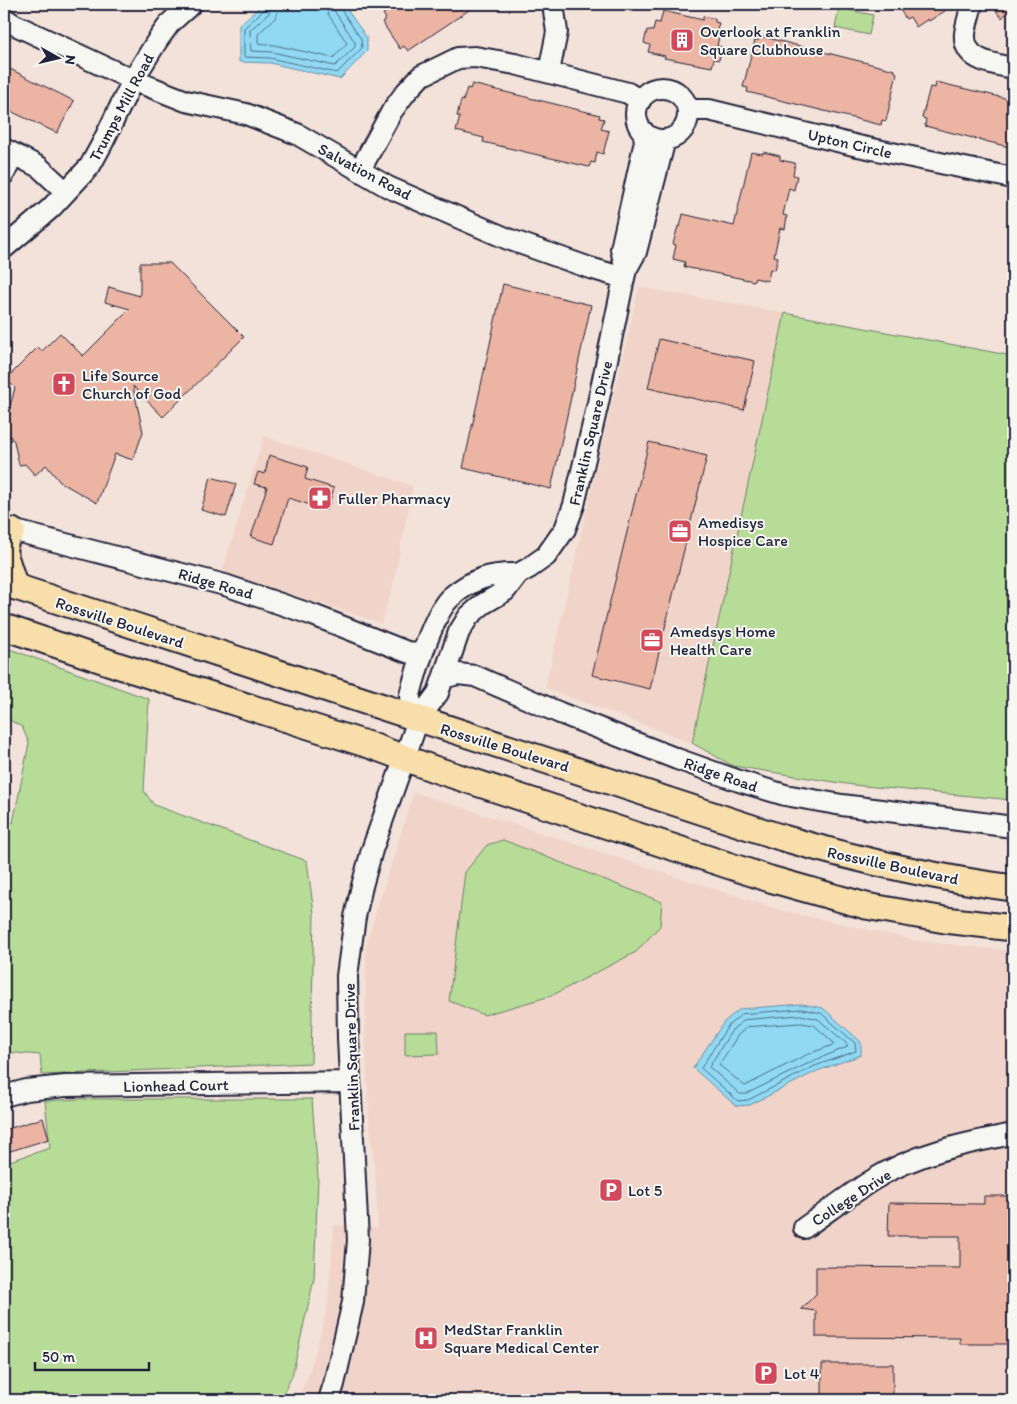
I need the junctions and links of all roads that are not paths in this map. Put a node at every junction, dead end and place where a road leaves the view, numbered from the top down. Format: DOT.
graph roads {
  1 [pos="191,4"];
  2 [pos="554,4"];
  3 [pos="972,4"];
  4 [pos="4,18"];
  5 [pos="1013,68"];
  6 [pos="549,72"];
  7 [pos="133,80"];
  8 [pos="640,101"];
  9 [pos="688,112"];
  10 [pos="643,132"];
  11 [pos="666,140"];
  12 [pos="9,152"];
  13 [pos="360,170"];
  14 [pos="4,174"];
  15 [pos="1013,178"];
  16 [pos="66,192"];
  17 [pos="4,248"];
  18 [pos="625,274"];
  19 [pos="6,540"];
  20 [pos="518,574"];
  21 [pos="9,585"];
  22 [pos="4,628"];
  23 [pos="422,654"];
  24 [pos="443,678"];
  25 [pos="418,720"];
  26 [pos="404,758"];
  27 [pos="1013,827"];
  28 [pos="1013,888"];
  29 [pos="1013,928"];
  30 [pos="350,1082"];
  31 [pos="4,1096"];
  32 [pos="1013,1134"];
  33 [pos="804,1228"];
  34 [pos="329,1400"];
  1 -- 7 [label="street, Trumps Mill Road"];
  2 -- 6 [label="street"];
  3 -- 5 [label="street"];
  4 -- 7 [label="street, Salvation Road"];
  6 -- 8 [label="street"];
  6 -- 13 [label="street"];
  7 -- 13 [label="street, Salvation Road"];
  7 -- 16 [label="street, Trumps Mill Road"];
  8 -- 9 [label="street"];
  8 -- 10 [label="street"];
  9 -- 11 [label="street"];
  9 -- 15 [label="street, Upton Circle"];
  10 -- 11 [label="street"];
  10 -- 18 [label="street, Franklin Square Drive"];
  11 -- 18 [label="street, Franklin Square Drive"];
  12 -- 14 [label="street"];
  12 -- 16 [label="street"];
  13 -- 18 [label="street, Salvation Road"];
  16 -- 17 [label="street, Trumps Mill Road"];
  18 -- 20 [label="street, Franklin Square Drive"];
  19 -- 21 [label="main road"];
  19 -- 23 [label="street, Ridge Road"];
  20 -- 23 [label="street, Franklin Square Drive"];
  20 -- 24 [label="street, Franklin Square Drive"];
  21 -- 25 [label="main road, Rossville Boulevard"];
  22 -- 26 [label="main road"];
  23 -- 25 [label="street, Franklin Square Drive"];
  24 -- 25 [label="street, Franklin Square Drive"];
  24 -- 27 [label="street, Ridge Road"];
  25 -- 26 [label="street, Franklin Square Drive"];
  25 -- 28 [label="main road, Rossville Boulevard"];
  26 -- 29 [label="main road"];
  26 -- 30 [label="street, Franklin Square Drive"];
  30 -- 31 [label="street, Lionhead Court"];
  30 -- 34 [label="street, Franklin Square Drive"];
  32 -- 33 [label="street, College Drive"];
}
